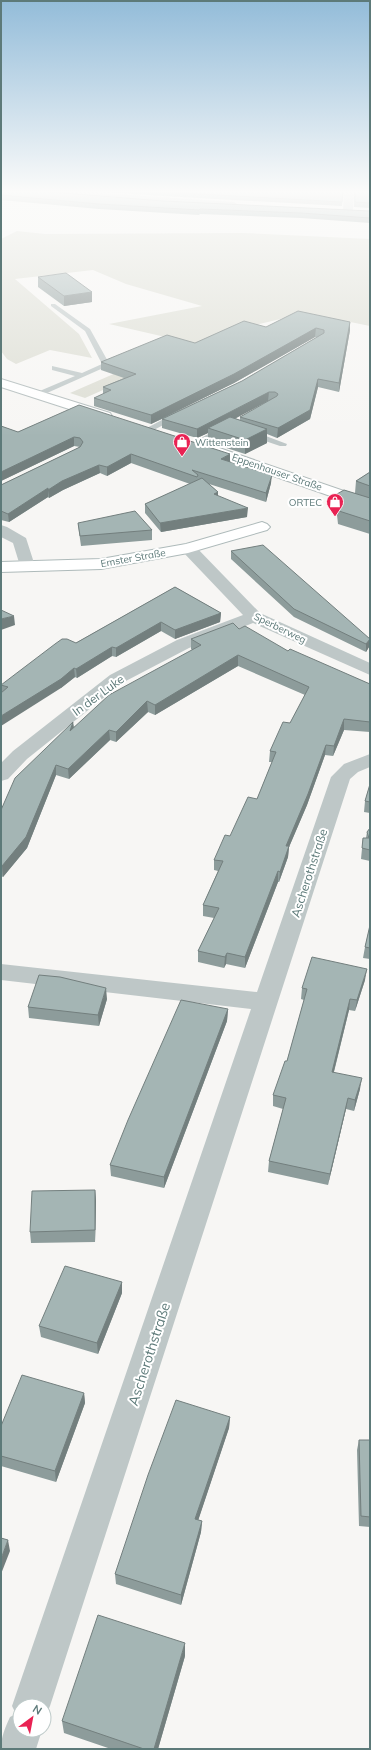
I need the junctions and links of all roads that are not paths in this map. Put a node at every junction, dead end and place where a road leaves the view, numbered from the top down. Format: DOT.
graph roads {
  1 [pos="53,305"];
  2 [pos="55,368"];
  3 [pos="80,375"];
  4 [pos="1,383"];
  5 [pos="38,395"];
  6 [pos="188,411"];
  7 [pos="119,420"];
  8 [pos="134,425"];
  9 [pos="149,429"];
  10 [pos="169,436"];
  11 [pos="189,442"];
  12 [pos="283,444"];
  13 [pos="370,505"];
  14 [pos="262,527"];
  15 [pos="1,530"];
  16 [pos="188,548"];
  17 [pos="27,566"];
  18 [pos="1,567"];
  19 [pos="254,617"];
  20 [pos="370,670"];
  21 [pos="370,760"];
  22 [pos="1,775"];
  23 [pos="1,972"];
  24 [pos="266,1002"];
  25 [pos="34,1698"];
  26 [pos="20,1738"];
  27 [pos="17,1749"];
  1 -- 3 [label="lane"];
  2 -- 3 [label="lane"];
  3 -- 5 [label="lane"];
  4 -- 5 [label="main road"];
  5 -- 7 [label="main road"];
  6 -- 9 [label="lane"];
  8 -- 9 [label="main road"];
  9 -- 10 [label="main road"];
  11 -- 12 [label="lane"];
  11 -- 13 [label="main road, Eppenhauser Straße"];
  14 -- 16 [label="main road, Emster Straße"];
  15 -- 17 [label="street"];
  16 -- 17 [label="main road, Emster Straße"];
  16 -- 19 [label="street, Sperberweg"];
  17 -- 18 [label="main road, Emster Straße"];
  19 -- 20 [label="street, Sperberweg"];
  19 -- 22 [label="street, In der Luke"];
  21 -- 24 [label="street, Ascherothstraße"];
  23 -- 24 [label="street"];
  24 -- 25 [label="street, Ascherothstraße"];
  26 -- 27 [label="street"];
}
